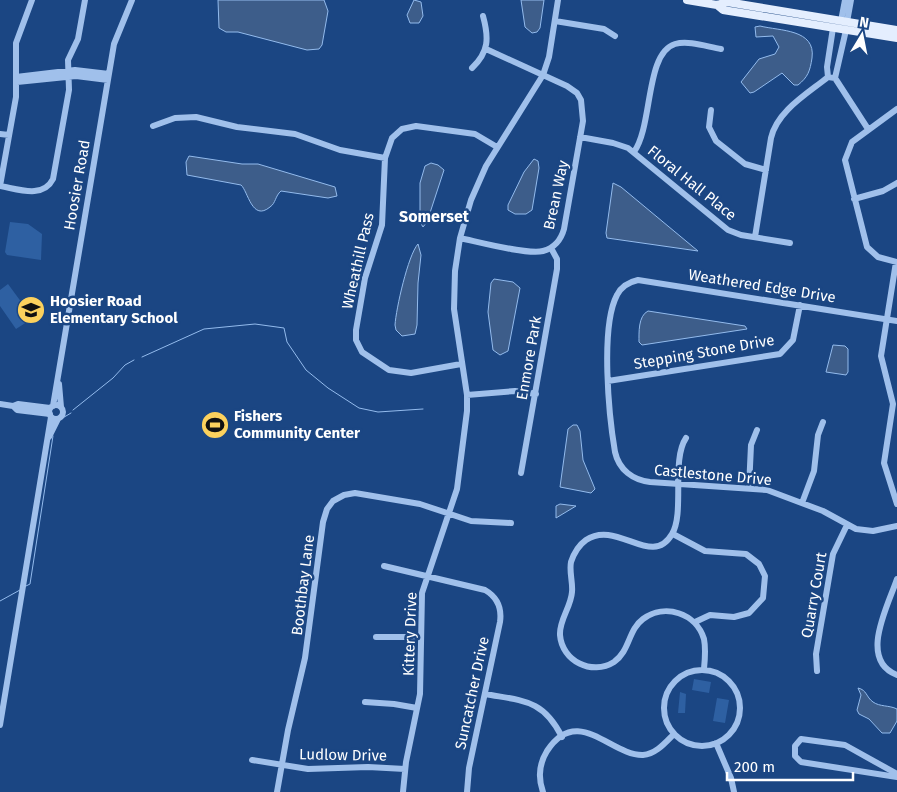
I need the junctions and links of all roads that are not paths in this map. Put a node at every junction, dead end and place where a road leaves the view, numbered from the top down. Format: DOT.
graph roads {
  1 [pos="32,0"];
  2 [pos="85,0"];
  3 [pos="132,0"];
  4 [pos="558,0"];
  5 [pos="687,0"];
  6 [pos="845,0"];
  7 [pos="851,0"];
  8 [pos="717,5"];
  9 [pos="483,16"];
  10 [pos="555,21"];
  11 [pos="845,24"];
  12 [pos="833,28"];
  13 [pos="897,30"];
  14 [pos="615,36"];
  15 [pos="897,38"];
  16 [pos="486,49"];
  17 [pos="721,49"];
  18 [pos="472,68"];
  19 [pos="69,73"];
  20 [pos="543,75"];
  21 [pos="109,77"];
  22 [pos="831,77"];
  23 [pos="16,79"];
  24 [pos="897,109"];
  25 [pos="711,110"];
  26 [pos="153,126"];
  27 [pos="868,129"];
  28 [pos="0,134"];
  29 [pos="9,135"];
  30 [pos="580,137"];
  31 [pos="497,146"];
  32 [pos="634,152"];
  33 [pos="385,158"];
  34 [pos="766,170"];
  35 [pos="897,183"];
  36 [pos="0,186"];
  37 [pos="854,199"];
  38 [pos="755,237"];
  39 [pos="460,238"];
  40 [pos="790,243"];
  41 [pos="551,248"];
  42 [pos="896,262"];
  43 [pos="625,286"];
  44 [pos="800,305"];
  45 [pos="886,319"];
  46 [pos="897,321"];
  47 [pos="461,364"];
  48 [pos="58,378"];
  49 [pos="608,381"];
  50 [pos="536,394"];
  51 [pos="467,395"];
  52 [pos="0,404"];
  53 [pos="61,407"];
  54 [pos="51,411"];
  55 [pos="58,419"];
  56 [pos="823,422"];
  57 [pos="756,430"];
  58 [pos="686,438"];
  59 [pos="46,440"];
  60 [pos="521,473"];
  61 [pos="678,484"];
  62 [pos="748,488"];
  63 [pos="802,503"];
  64 [pos="897,504"];
  65 [pos="449,514"];
  66 [pos="511,523"];
  67 [pos="847,525"];
  68 [pos="897,526"];
  69 [pos="672,534"];
  70 [pos="384,566"];
  71 [pos="426,576"];
  72 [pos="897,579"];
  73 [pos="694,622"];
  74 [pos="376,637"];
  75 [pos="421,637"];
  76 [pos="704,669"];
  77 [pos="817,671"];
  78 [pos="897,675"];
  79 [pos="485,694"];
  80 [pos="365,702"];
  81 [pos="417,708"];
  82 [pos="0,725"];
  83 [pos="674,734"];
  84 [pos="562,737"];
  85 [pos="716,743"];
  86 [pos="252,760"];
  87 [pos="282,765"];
  88 [pos="405,769"];
  89 [pos="897,776"];
  90 [pos="277,792"];
  91 [pos="403,792"];
  92 [pos="467,792"];
  93 [pos="543,792"];
  94 [pos="734,792"];
  1 -- 23 [label="street"];
  2 -- 19 [label="street"];
  3 -- 21 [label="street, Hoosier Road"];
  4 -- 10 [label="street, Kittery Drive"];
  5 -- 8 [label="main road"];
  6 -- 11 [label="street"];
  7 -- 11 [label="street"];
  8 -- 11 [label="main road"];
  8 -- 12 [label="main road"];
  9 -- 16 [label="street"];
  10 -- 14 [label="street"];
  10 -- 20 [label="street, Kittery Drive"];
  11 -- 12 [label="main road"];
  11 -- 13 [label="main road"];
  11 -- 15 [label="main road"];
  11 -- 22 [label="street"];
  12 -- 22 [label="street"];
  16 -- 18 [label="street"];
  16 -- 20 [label="street, Brean Way"];
  17 -- 32 [label="street"];
  19 -- 21 [label="street"];
  19 -- 23 [label="street"];
  19 -- 36 [label="street"];
  20 -- 30 [label="street, Brean Way"];
  20 -- 31 [label="street, Kittery Drive"];
  21 -- 48 [label="street, Hoosier Road"];
  22 -- 27 [label="street"];
  22 -- 34 [label="street"];
  23 -- 29 [label="street"];
  24 -- 27 [label="street"];
  25 -- 34 [label="street"];
  26 -- 33 [label="street"];
  27 -- 37 [label="street"];
  28 -- 29 [label="street"];
  29 -- 36 [label="street"];
  30 -- 32 [label="street, Floral Hall Place"];
  30 -- 41 [label="street, Brean Way"];
  31 -- 33 [label="street, Wheathill Pass"];
  31 -- 39 [label="street, Kittery Drive"];
  32 -- 38 [label="street, Floral Hall Place"];
  33 -- 47 [label="street, Wheathill Pass"];
  34 -- 38 [label="street"];
  35 -- 37 [label="street"];
  37 -- 42 [label="street"];
  38 -- 40 [label="street, Floral Hall Place"];
  39 -- 41 [label="street, Brean Way"];
  39 -- 47 [label="street, Kittery Drive"];
  41 -- 50 [label="street, Enmore Park"];
  42 -- 45 [label="street"];
  43 -- 44 [label="street, Weathered Edge Drive"];
  43 -- 49 [label="street, Castlestone Drive"];
  44 -- 45 [label="street, Weathered Edge Drive"];
  44 -- 49 [label="street, Stepping Stone Drive"];
  45 -- 46 [label="street, Weathered Edge Drive"];
  45 -- 64 [label="street"];
  47 -- 51 [label="street, Kittery Drive"];
  48 -- 53 [label="street, Hoosier Road"];
  48 -- 54 [label="street, Hoosier Road"];
  49 -- 61 [label="street, Castlestone Drive"];
  50 -- 51 [label="street"];
  50 -- 60 [label="street, Enmore Park"];
  51 -- 65 [label="street, Kittery Drive"];
  52 -- 54 [label="street"];
  53 -- 54 [label="street"];
  53 -- 55 [label="street, Hoosier Road"];
  54 -- 55 [label="street"];
  54 -- 59 [label="street, Hoosier Road"];
  55 -- 59 [label="street, Hoosier Road"];
  56 -- 63 [label="street"];
  57 -- 62 [label="street"];
  58 -- 61 [label="street"];
  59 -- 82 [label="street, Hoosier Road"];
  61 -- 62 [label="street, Castlestone Drive"];
  61 -- 69 [label="street"];
  62 -- 63 [label="street, Castlestone Drive"];
  63 -- 67 [label="street, Castlestone Drive"];
  65 -- 66 [label="street, Boothbay Lane"];
  65 -- 71 [label="street, Kittery Drive"];
  65 -- 87 [label="street, Boothbay Lane"];
  67 -- 68 [label="street, Castlestone Drive"];
  67 -- 77 [label="street, Quarry Court"];
  69 -- 73 [label="street"];
  69 -- 73 [label="street"];
  70 -- 71 [label="street"];
  71 -- 75 [label="street, Kittery Drive"];
  71 -- 79 [label="street, Suncatcher Drive"];
  72 -- 78 [label="street"];
  73 -- 76 [label="street"];
  74 -- 75 [label="street"];
  75 -- 81 [label="street, Kittery Drive"];
  76 -- 83 [label="street"];
  76 -- 85 [label="street"];
  79 -- 84 [label="street"];
  79 -- 92 [label="street, Suncatcher Drive"];
  80 -- 81 [label="street"];
  81 -- 88 [label="street, Kittery Drive"];
  83 -- 84 [label="street"];
  83 -- 85 [label="street"];
  84 -- 93 [label="street"];
  85 -- 94 [label="street"];
  86 -- 87 [label="street, Ludlow Drive"];
  87 -- 88 [label="street, Ludlow Drive"];
  87 -- 90 [label="street, Boothbay Lane"];
  88 -- 91 [label="street, Kittery Drive"];
  89 -- 89 [label="street"];
}
